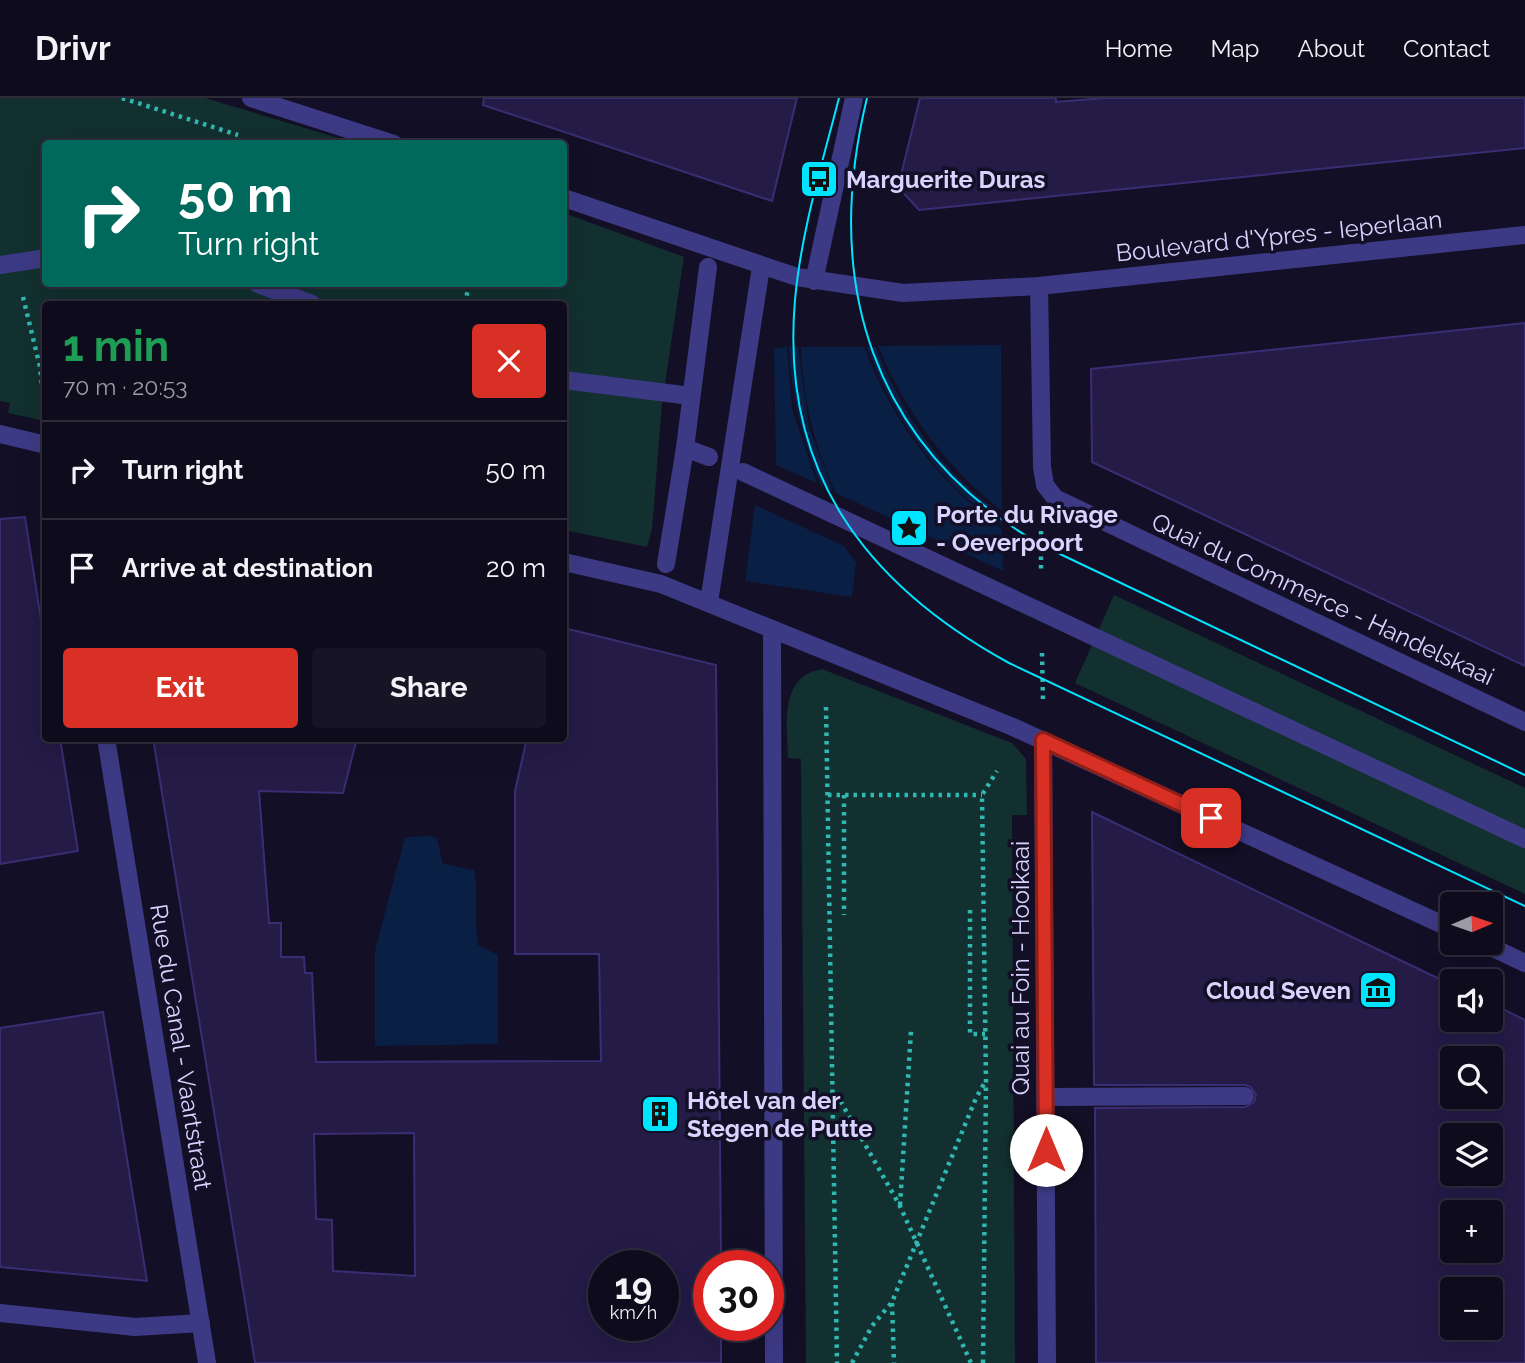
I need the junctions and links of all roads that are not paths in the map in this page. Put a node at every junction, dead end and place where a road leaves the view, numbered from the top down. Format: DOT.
graph roads {
  1 [pos="251,98"];
  2 [pos="854,98"];
  3 [pos="382,140"];
  4 [pos="567,199"];
  5 [pos="1525,235"];
  6 [pos="42,259"];
  7 [pos="7,263"];
  8 [pos="708,267"];
  9 [pos="761,267"];
  10 [pos="814,281"];
  11 [pos="1039,286"];
  12 [pos="266,287"];
  13 [pos="304,301"];
  14 [pos="567,380"];
  15 [pos="691,396"];
  16 [pos="0,434"];
  17 [pos="42,444"];
  18 [pos="685,448"];
  19 [pos="709,457"];
  20 [pos="743,472"];
  21 [pos="567,563"];
  22 [pos="666,564"];
  23 [pos="709,602"];
  24 [pos="772,629"];
  25 [pos="1525,722"];
  26 [pos="1043,740"];
  27 [pos="107,742"];
  28 [pos="1525,839"];
  29 [pos="1440,923"];
  30 [pos="1503,952"];
  31 [pos="1525,962"];
  32 [pos="1245,1096"];
  33 [pos="1045,1097"];
  34 [pos="0,1313"];
  35 [pos="201,1323"];
  36 [pos="206,1363"];
  37 [pos="774,1363"];
  38 [pos="1047,1363"];
  1 -- 3 [label="street"];
  2 -- 10 [label="street"];
  4 -- 9 [label="street"];
  5 -- 11 [label="street, Boulevard d'Ypres - Ieperlaan"];
  6 -- 7 [label="street"];
  8 -- 15 [label="street"];
  9 -- 10 [label="street"];
  9 -- 23 [label="street"];
  10 -- 11 [label="street"];
  11 -- 25 [label="street, Quai du Commerce - Handelskaai"];
  12 -- 13 [label="street"];
  14 -- 15 [label="street"];
  15 -- 18 [label="street"];
  16 -- 17 [label="street"];
  18 -- 19 [label="street"];
  18 -- 22 [label="street"];
  20 -- 28 [label="street"];
  21 -- 23 [label="street"];
  23 -- 24 [label="street"];
  24 -- 26 [label="street"];
  24 -- 37 [label="street"];
  26 -- 29 [label="street"];
  26 -- 33 [label="street, Quai au Foin - Hooikaai"];
  27 -- 35 [label="street, Rue du Canal - Vaartstraat"];
  30 -- 31 [label="street"];
  32 -- 33 [label="street"];
  33 -- 38 [label="street, Quai au Foin - Hooikaai"];
  34 -- 35 [label="street"];
  35 -- 36 [label="street, Rue du Canal - Vaartstraat"];
}
